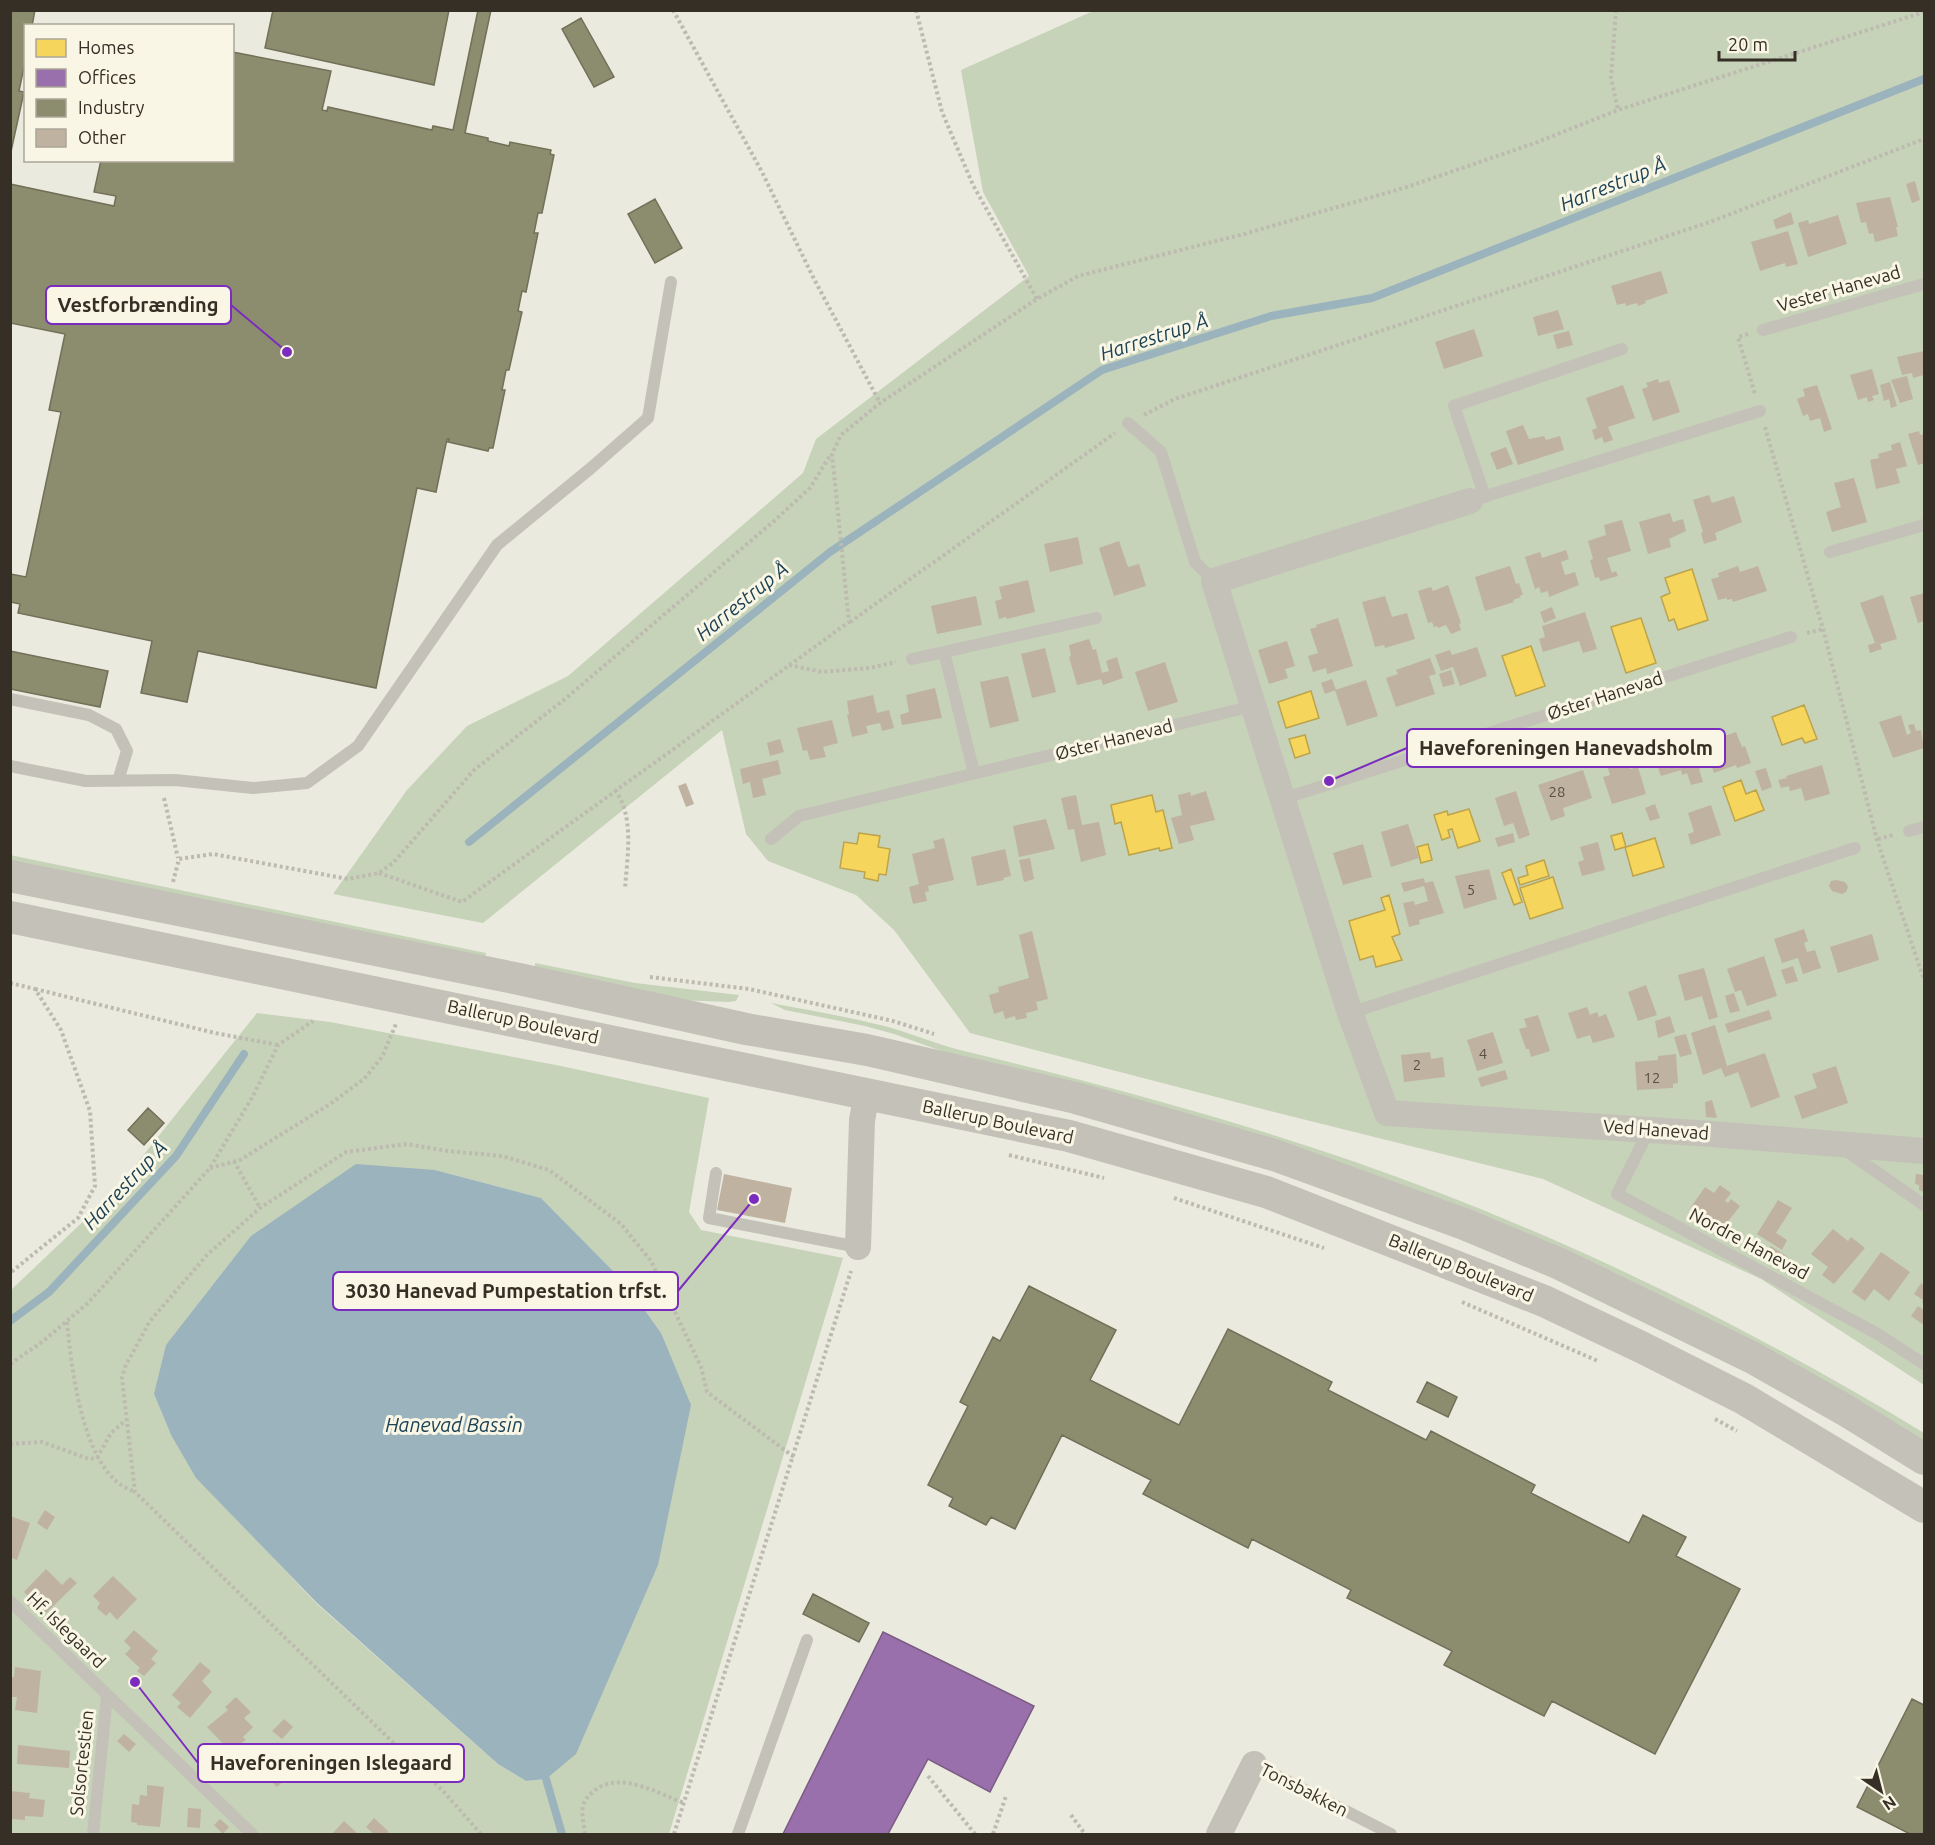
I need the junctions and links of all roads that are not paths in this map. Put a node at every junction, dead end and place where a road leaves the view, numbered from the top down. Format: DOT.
graph roads {
  1 [pos="671,282"];
  2 [pos="1924,284"];
  3 [pos="1763,330"];
  4 [pos="1622,349"];
  5 [pos="1760,411"];
  6 [pos="1128,423"];
  7 [pos="1478,499"];
  8 [pos="1924,525"];
  9 [pos="1830,552"];
  10 [pos="1214,581"];
  11 [pos="1096,618"];
  12 [pos="1791,638"];
  13 [pos="944,652"];
  14 [pos="912,659"];
  15 [pos="10,699"];
  16 [pos="1253,706"];
  17 [pos="10,766"];
  18 [pos="974,773"];
  19 [pos="118,781"];
  20 [pos="1282,799"];
  21 [pos="1924,827"];
  22 [pos="1909,831"];
  23 [pos="771,839"];
  24 [pos="1855,848"];
  25 [pos="10,876"];
  26 [pos="10,917"];
  27 [pos="1350,1013"];
  28 [pos="867,1094"];
  29 [pos="1649,1130"];
  30 [pos="1836,1144"];
  31 [pos="1924,1151"];
  32 [pos="716,1173"];
  33 [pos="1924,1205"];
  34 [pos="858,1247"];
  35 [pos="1924,1364"];
  36 [pos="1924,1459"];
  37 [pos="1924,1507"];
  38 [pos="10,1600"];
  39 [pos="807,1640"];
  40 [pos="107,1696"];
  41 [pos="1254,1764"];
  42 [pos="93,1834"];
  43 [pos="252,1834"];
  44 [pos="738,1834"];
  45 [pos="1219,1834"];
  46 [pos="1391,1834"];
  1 -- 19 [label="lane"];
  2 -- 3 [label="lane, Vester Hanevad"];
  4 -- 7 [label="lane"];
  5 -- 7 [label="lane"];
  6 -- 10 [label="lane"];
  7 -- 10 [label="street"];
  8 -- 9 [label="lane"];
  10 -- 16 [label="street"];
  11 -- 13 [label="lane"];
  12 -- 20 [label="lane, Øster Hanevad"];
  13 -- 14 [label="lane"];
  13 -- 18 [label="lane"];
  15 -- 19 [label="lane"];
  16 -- 18 [label="lane, Øster Hanevad"];
  16 -- 20 [label="street"];
  17 -- 19 [label="lane"];
  18 -- 23 [label="lane, Øster Hanevad"];
  20 -- 27 [label="street"];
  21 -- 22 [label="lane"];
  24 -- 27 [label="lane"];
  25 -- 36 [label="street"];
  26 -- 28 [label="street, Ballerup Boulevard"];
  27 -- 29 [label="street, Ved Hanevad"];
  28 -- 34 [label="street"];
  28 -- 37 [label="street, Ballerup Boulevard"];
  29 -- 30 [label="street, Ved Hanevad"];
  29 -- 35 [label="lane, Nordre Hanevad"];
  30 -- 31 [label="street, Ved Hanevad"];
  30 -- 33 [label="lane"];
  32 -- 34 [label="lane"];
  38 -- 40 [label="lane, Hf. Islegaard"];
  39 -- 44 [label="lane"];
  40 -- 42 [label="lane, Solsortestien"];
  40 -- 43 [label="lane, Hf. Islegaard"];
  41 -- 45 [label="street, Tonsbakken"];
  41 -- 46 [label="lane, Tonsbakken"];
}
